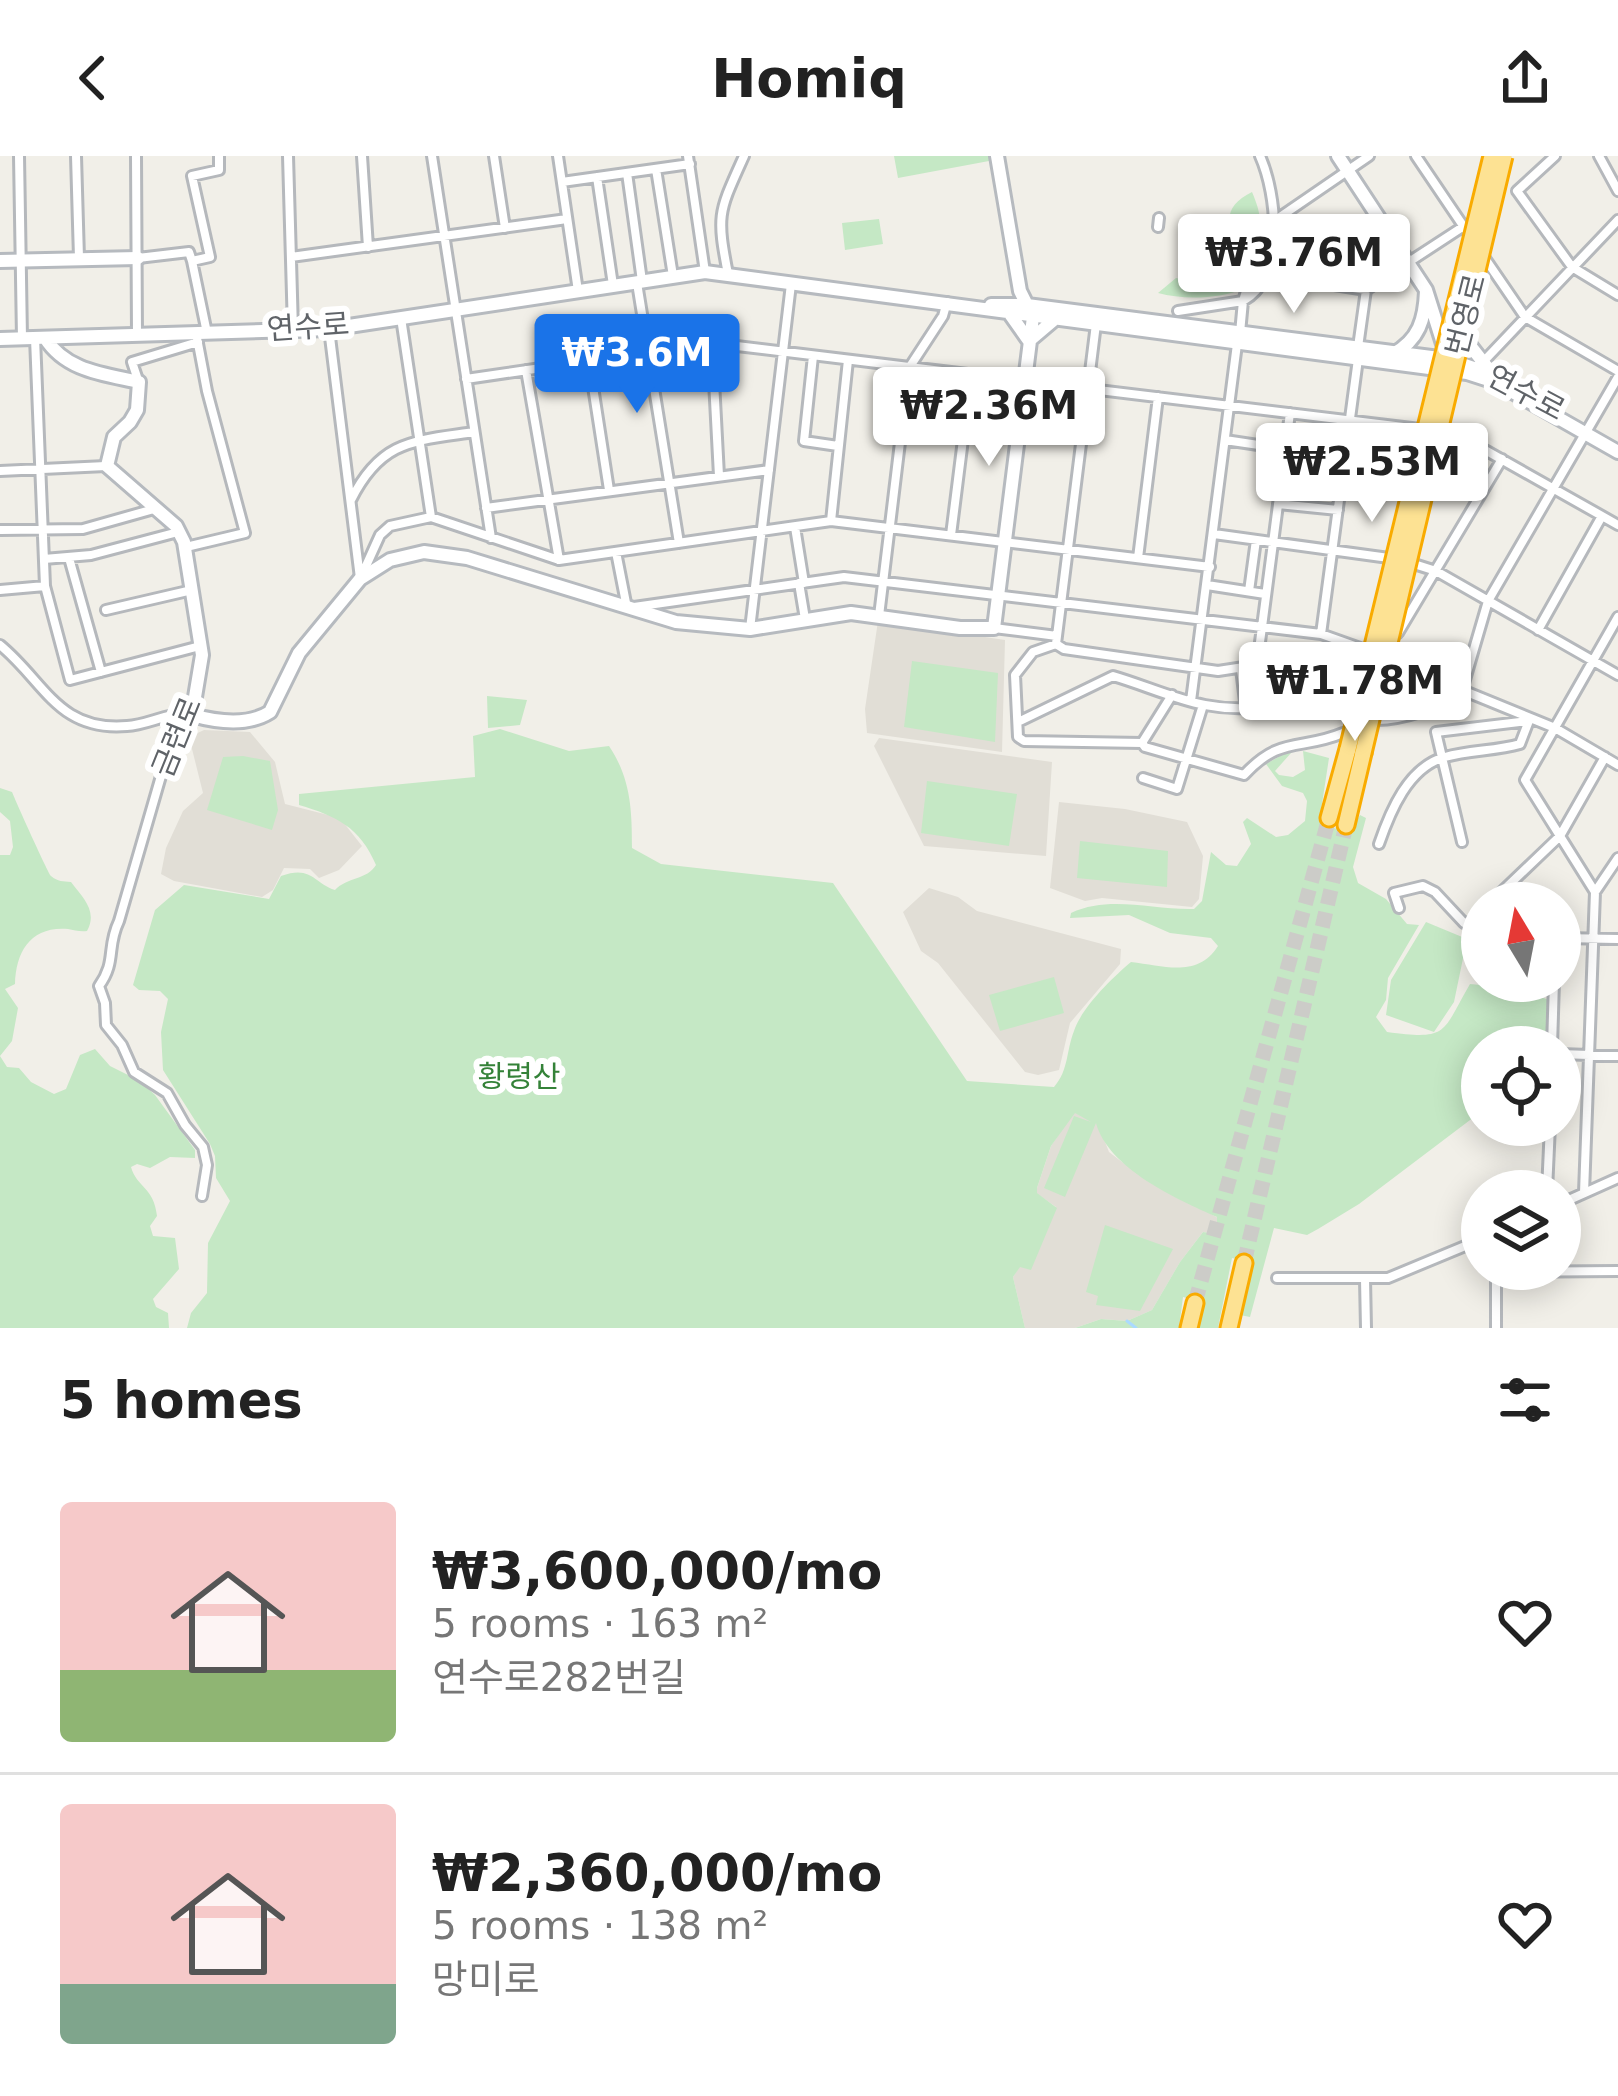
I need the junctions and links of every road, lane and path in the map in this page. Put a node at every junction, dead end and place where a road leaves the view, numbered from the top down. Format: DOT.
graph roads {
  1 [pos="20,156"];
  2 [pos="76,156"];
  3 [pos="136,156"];
  4 [pos="219,156"];
  5 [pos="288,156"];
  6 [pos="362,156"];
  7 [pos="432,156"];
  8 [pos="494,156"];
  9 [pos="558,156"];
  10 [pos="744,156"];
  11 [pos="998,156"];
  12 [pos="1260,156"];
  13 [pos="1338,156"];
  14 [pos="1369,156"];
  15 [pos="1416,156"];
  16 [pos="1555,156"];
  17 [pos="1599,156"];
  18 [pos="1499,159"];
  19 [pos="689,160"];
  20 [pos="656,169"];
  21 [pos="1348,170"];
  22 [pos="627,173"];
  23 [pos="597,177"];
  24 [pos="562,182"];
  25 [pos="1510,189"];
  26 [pos="1618,191"];
  27 [pos="567,219"];
  28 [pos="1277,219"];
  29 [pos="1618,220"];
  30 [pos="1495,223"];
  31 [pos="1467,227"];
  32 [pos="505,228"];
  33 [pos="445,237"];
  34 [pos="368,247"];
  35 [pos="291,257"];
  36 [pos="138,258"];
  37 [pos="79,260"];
  38 [pos="1486,260"];
  39 [pos="0,261"];
  40 [pos="21,261"];
  41 [pos="192,261"];
  42 [pos="1408,262"];
  43 [pos="1572,267"];
  44 [pos="705,272"];
  45 [pos="1235,273"];
  46 [pos="728,274"];
  47 [pos="1265,274"];
  48 [pos="673,276"];
  49 [pos="640,281"];
  50 [pos="792,283"];
  51 [pos="613,285"];
  52 [pos="1366,290"];
  53 [pos="1426,290"];
  54 [pos="578,291"];
  55 [pos="1618,296"];
  56 [pos="1244,301"];
  57 [pos="946,302"];
  58 [pos="972,305"];
  59 [pos="1440,308"];
  60 [pos="456,310"];
  61 [pos="1030,311"];
  62 [pos="1178,311"];
  63 [pos="1010,314"];
  64 [pos="1525,317"];
  65 [pos="401,318"];
  66 [pos="1055,319"];
  67 [pos="1096,324"];
  68 [pos="329,329"];
  69 [pos="293,330"];
  70 [pos="136,335"];
  71 [pos="200,336"];
  72 [pos="34,338"];
  73 [pos="1239,338"];
  74 [pos="0,339"];
  75 [pos="1029,340"];
  76 [pos="1467,341"];
  77 [pos="712,343"];
  78 [pos="650,352"];
  79 [pos="783,352"];
  80 [pos="1358,354"];
  81 [pos="1393,354"];
  82 [pos="813,356"];
  83 [pos="848,360"];
  84 [pos="589,361"];
  85 [pos="1446,364"];
  86 [pos="1486,367"];
  87 [pos="909,368"];
  88 [pos="526,370"];
  89 [pos="1618,374"];
  90 [pos="971,375"];
  91 [pos="466,379"];
  92 [pos="139,382"];
  93 [pos="1024,382"];
  94 [pos="1088,389"];
  95 [pos="1158,397"];
  96 [pos="1229,406"];
  97 [pos="1290,413"];
  98 [pos="1350,420"];
  99 [pos="1446,428"];
  100 [pos="1420,429"];
  101 [pos="1587,429"];
  102 [pos="474,432"];
  103 [pos="419,440"];
  104 [pos="1225,440"];
  105 [pos="838,446"];
  106 [pos="1618,448"];
  107 [pos="1286,449"];
  108 [pos="1502,459"];
  109 [pos="107,466"];
  110 [pos="1283,466"];
  111 [pos="40,469"];
  112 [pos="769,470"];
  113 [pos="0,471"];
  114 [pos="1343,475"];
  115 [pos="719,476"];
  116 [pos="670,482"];
  117 [pos="1553,488"];
  118 [pos="609,490"];
  119 [pos="548,498"];
  120 [pos="351,501"];
  121 [pos="1278,504"];
  122 [pos="486,508"];
  123 [pos="154,509"];
  124 [pos="1338,510"];
  125 [pos="1602,516"];
  126 [pos="431,518"];
  127 [pos="831,521"];
  128 [pos="1618,525"];
  129 [pos="795,526"];
  130 [pos="890,528"];
  131 [pos="43,529"];
  132 [pos="0,530"];
  133 [pos="179,532"];
  134 [pos="761,532"];
  135 [pos="1214,534"];
  136 [pos="951,535"];
  137 [pos="490,538"];
  138 [pos="1256,539"];
  139 [pos="1005,542"];
  140 [pos="1273,542"];
  141 [pos="679,543"];
  142 [pos="185,548"];
  143 [pos="1068,550"];
  144 [pos="1332,550"];
  145 [pos="616,552"];
  146 [pos="69,558"];
  147 [pos="1138,558"];
  148 [pos="1389,558"];
  149 [pos="44,559"];
  150 [pos="559,560"];
  151 [pos="1414,564"];
  152 [pos="1210,567"];
  153 [pos="1436,571"];
  154 [pos="360,579"];
  155 [pos="884,581"];
  156 [pos="801,583"];
  157 [pos="1208,585"];
  158 [pos="45,586"];
  159 [pos="0,590"];
  160 [pos="193,590"];
  161 [pos="754,590"];
  162 [pos="1249,591"];
  163 [pos="998,594"];
  164 [pos="1266,594"];
  165 [pos="1488,601"];
  166 [pos="1061,605"];
  167 [pos="627,608"];
  168 [pos="106,610"];
  169 [pos="879,616"];
  170 [pos="1618,616"];
  171 [pos="805,620"];
  172 [pos="1203,622"];
  173 [pos="1261,627"];
  174 [pos="994,628"];
  175 [pos="750,629"];
  176 [pos="1538,630"];
  177 [pos="1397,633"];
  178 [pos="1321,634"];
  179 [pos="1056,640"];
  180 [pos="0,645"];
  181 [pos="200,646"];
  182 [pos="1366,650"];
  183 [pos="1391,661"];
  184 [pos="1593,661"];
  185 [pos="1196,668"];
  186 [pos="1241,668"];
  187 [pos="100,672"];
  188 [pos="1360,674"];
  189 [pos="1618,676"];
  190 [pos="1462,690"];
  191 [pos="1172,695"];
  192 [pos="1191,701"];
  193 [pos="1203,705"];
  194 [pos="1246,710"];
  195 [pos="192,716"];
  196 [pos="1377,720"];
  197 [pos="1529,720"];
  198 [pos="1018,722"];
  199 [pos="1555,728"];
  200 [pos="1142,743"];
  201 [pos="1351,745"];
  202 [pos="1441,757"];
  203 [pos="1605,757"];
  204 [pos="1187,759"];
  205 [pos="1618,765"];
  206 [pos="1143,778"];
  207 [pos="1329,818"];
  208 [pos="1346,825"];
  209 [pos="1560,836"];
  210 [pos="1462,842"];
  211 [pos="1379,844"];
  212 [pos="1618,857"];
  213 [pos="1512,882"];
  214 [pos="1595,892"];
  215 [pos="1399,908"];
  216 [pos="1461,920"];
  217 [pos="1581,939"];
  218 [pos="1591,939"];
  219 [pos="1618,939"];
  220 [pos="1581,1055"];
  221 [pos="1588,1055"];
  222 [pos="1618,1056"];
  223 [pos="1618,1178"];
  224 [pos="1584,1193"];
  225 [pos="1581,1194"];
  226 [pos="202,1196"];
  227 [pos="1461,1248"];
  228 [pos="1244,1263"];
  229 [pos="1581,1271"];
  230 [pos="1618,1271"];
  231 [pos="1277,1278"];
  232 [pos="1365,1279"];
  233 [pos="1496,1290"];
  234 [pos="1195,1303"];
  235 [pos="1189,1328"];
  236 [pos="1229,1328"];
  237 [pos="1366,1328"];
  238 [pos="1496,1328"];
  1 -- 40 [label="street"];
  2 -- 37 [label="street"];
  3 -- 36 [label="street"];
  4 -- 41 [label="street"];
  5 -- 35 [label="street"];
  6 -- 34 [label="street"];
  7 -- 33 [label="street"];
  8 -- 32 [label="street"];
  9 -- 24 [label="street"];
  10 -- 46 [label="street"];
  11 -- 61 [label="street"];
  12 -- 28 [label="street"];
  13 -- 21 [label="street"];
  14 -- 21 [label="street"];
  15 -- 31 [label="street"];
  16 -- 25 [label="street"];
  17 -- 26 [label="street"];
  18 -- 25 [label="street"];
  18 -- 31 [label="street"];
  18 -- 201 [label="highway, 번영로, bridge"];
  19 -- 20 [label="street"];
  19 -- 44 [label="street"];
  20 -- 22 [label="street"];
  20 -- 48 [label="street"];
  21 -- 28 [label="street"];
  21 -- 42 [label="street"];
  22 -- 23 [label="street"];
  22 -- 49 [label="street"];
  23 -- 24 [label="street"];
  23 -- 51 [label="street"];
  24 -- 27 [label="street"];
  25 -- 30 [label="street"];
  25 -- 43 [label="street"];
  27 -- 32 [label="street"];
  27 -- 54 [label="street"];
  28 -- 47 [label="street"];
  29 -- 43 [label="street"];
  30 -- 31 [label="street"];
  30 -- 38 [label="street"];
  31 -- 38 [label="street"];
  31 -- 42 [label="street"];
  31 -- 59 [label="street"];
  32 -- 33 [label="street"];
  33 -- 34 [label="street"];
  33 -- 60 [label="street"];
  34 -- 35 [label="street"];
  35 -- 69 [label="street"];
  36 -- 37 [label="street"];
  36 -- 41 [label="street"];
  36 -- 70 [label="street"];
  37 -- 40 [label="street"];
  38 -- 64 [label="street"];
  38 -- 76 [label="street"];
  39 -- 40 [label="street"];
  40 -- 72 [label="street"];
  41 -- 71 [label="street"];
  42 -- 52 [label="street"];
  42 -- 53 [label="street"];
  43 -- 55 [label="street"];
  43 -- 64 [label="street"];
  44 -- 46 [label="street, 연수로"];
  44 -- 48 [label="street, 연수로"];
  45 -- 56 [label="street"];
  46 -- 50 [label="street, 연수로"];
  47 -- 52 [label="street"];
  47 -- 56 [label="street"];
  48 -- 49 [label="street, 연수로"];
  49 -- 51 [label="street, 연수로"];
  49 -- 78 [label="street"];
  50 -- 57 [label="street, 연수로"];
  50 -- 79 [label="street"];
  51 -- 54 [label="street, 연수로"];
  52 -- 80 [label="street"];
  53 -- 59 [label="street"];
  53 -- 81 [label="street"];
  53 -- 85 [label="street"];
  54 -- 60 [label="street, 연수로"];
  56 -- 62 [label="street"];
  56 -- 73 [label="street"];
  57 -- 58 [label="street, 연수로"];
  57 -- 87 [label="street"];
  58 -- 61 [label="street, 연수로"];
  58 -- 63 [label="street, 연수로"];
  59 -- 76 [label="street"];
  60 -- 65 [label="street, 연수로"];
  60 -- 91 [label="street"];
  61 -- 63 [label="street, 연수로"];
  61 -- 66 [label="street, 연수로"];
  61 -- 73 [label="street, 연수로"];
  61 -- 75 [label="street"];
  63 -- 75 [label="street"];
  64 -- 86 [label="street"];
  64 -- 89 [label="street"];
  65 -- 68 [label="street, 연수로"];
  65 -- 103 [label="street"];
  66 -- 67 [label="street, 연수로"];
  66 -- 75 [label="street"];
  67 -- 73 [label="street, 연수로"];
  67 -- 94 [label="street"];
  68 -- 69 [label="street, 연수로"];
  68 -- 120 [label="street"];
  69 -- 71 [label="street, 연수로"];
  70 -- 71 [label="street, 연수로"];
  70 -- 72 [label="street, 연수로"];
  71 -- 92 [label="street"];
  71 -- 142 [label="street"];
  72 -- 74 [label="street, 연수로"];
  72 -- 92 [label="street"];
  72 -- 111 [label="street"];
  73 -- 80 [label="street, 연수로"];
  73 -- 96 [label="street"];
  75 -- 93 [label="street"];
  76 -- 86 [label="street"];
  77 -- 78 [label="street"];
  77 -- 79 [label="street"];
  77 -- 115 [label="street"];
  78 -- 84 [label="street"];
  78 -- 116 [label="street"];
  79 -- 82 [label="street"];
  79 -- 112 [label="street"];
  80 -- 81 [label="street, 연수로"];
  80 -- 85 [label="street, 연수로"];
  80 -- 98 [label="street"];
  81 -- 85 [label="street, 연수로"];
  82 -- 83 [label="street"];
  82 -- 105 [label="street"];
  83 -- 87 [label="street"];
  83 -- 105 [label="street"];
  84 -- 88 [label="street"];
  84 -- 118 [label="street"];
  85 -- 86 [label="street, 연수로"];
  85 -- 99 [label="street"];
  85 -- 100 [label="street"];
  85 -- 101 [label="street, 연수로"];
  86 -- 101 [label="street, 연수로"];
  87 -- 90 [label="street"];
  87 -- 130 [label="street"];
  88 -- 91 [label="street"];
  88 -- 119 [label="street"];
  89 -- 101 [label="street"];
  90 -- 93 [label="street"];
  90 -- 136 [label="street"];
  91 -- 102 [label="street"];
  92 -- 109 [label="street"];
  93 -- 94 [label="street"];
  93 -- 139 [label="street"];
  94 -- 95 [label="street"];
  94 -- 143 [label="street"];
  95 -- 96 [label="street"];
  95 -- 147 [label="street"];
  96 -- 97 [label="street"];
  96 -- 104 [label="street"];
  97 -- 98 [label="street"];
  97 -- 107 [label="street"];
  98 -- 100 [label="street"];
  98 -- 114 [label="street"];
  99 -- 108 [label="street"];
  99 -- 151 [label="street"];
  100 -- 148 [label="street"];
  101 -- 106 [label="street, 연수로"];
  101 -- 117 [label="street"];
  102 -- 103 [label="street"];
  102 -- 122 [label="street"];
  103 -- 120 [label="street"];
  103 -- 126 [label="street"];
  104 -- 107 [label="street"];
  104 -- 135 [label="street"];
  105 -- 127 [label="street"];
  107 -- 110 [label="street"];
  108 -- 117 [label="street"];
  108 -- 153 [label="street"];
  109 -- 111 [label="street"];
  109 -- 123 [label="street, 금련로"];
  110 -- 114 [label="street"];
  110 -- 121 [label="street"];
  111 -- 113 [label="street"];
  111 -- 131 [label="street"];
  112 -- 115 [label="street"];
  112 -- 134 [label="street"];
  114 -- 124 [label="street"];
  115 -- 116 [label="street"];
  116 -- 118 [label="street"];
  116 -- 141 [label="street"];
  117 -- 125 [label="street"];
  117 -- 165 [label="street"];
  118 -- 119 [label="street"];
  119 -- 122 [label="street"];
  119 -- 150 [label="street"];
  120 -- 154 [label="street"];
  121 -- 124 [label="street"];
  121 -- 140 [label="street"];
  122 -- 137 [label="street"];
  123 -- 131 [label="street"];
  123 -- 133 [label="street, 금련로"];
  124 -- 144 [label="street"];
  125 -- 128 [label="street"];
  125 -- 176 [label="street"];
  126 -- 137 [label="street"];
  126 -- 154 [label="street"];
  127 -- 129 [label="street"];
  127 -- 130 [label="street"];
  129 -- 134 [label="street"];
  129 -- 156 [label="street"];
  130 -- 136 [label="street"];
  130 -- 155 [label="street"];
  131 -- 132 [label="street"];
  131 -- 149 [label="street"];
  133 -- 142 [label="street, 금련로"];
  133 -- 146 [label="street"];
  134 -- 141 [label="street"];
  134 -- 161 [label="street"];
  135 -- 138 [label="street"];
  135 -- 152 [label="street"];
  136 -- 139 [label="street"];
  137 -- 150 [label="street"];
  138 -- 140 [label="street"];
  138 -- 162 [label="street"];
  139 -- 143 [label="street"];
  139 -- 163 [label="street"];
  140 -- 144 [label="street"];
  140 -- 164 [label="street"];
  141 -- 145 [label="street"];
  142 -- 160 [label="street, 금련로"];
  143 -- 147 [label="street"];
  143 -- 166 [label="street"];
  144 -- 148 [label="street"];
  144 -- 178 [label="street"];
  145 -- 150 [label="street"];
  145 -- 167 [label="street"];
  146 -- 149 [label="street"];
  146 -- 187 [label="street"];
  147 -- 152 [label="street"];
  148 -- 182 [label="street"];
  149 -- 158 [label="street"];
  151 -- 153 [label="street"];
  151 -- 177 [label="street"];
  152 -- 157 [label="street"];
  153 -- 165 [label="street"];
  153 -- 177 [label="street"];
  154 -- 167 [label="street"];
  154 -- 195 [label="street"];
  155 -- 156 [label="street"];
  155 -- 163 [label="street"];
  155 -- 169 [label="street"];
  156 -- 161 [label="street"];
  156 -- 171 [label="street"];
  157 -- 162 [label="street"];
  157 -- 172 [label="street"];
  158 -- 159 [label="street"];
  158 -- 187 [label="street"];
  160 -- 168 [label="street"];
  160 -- 181 [label="street, 금련로"];
  161 -- 167 [label="street"];
  161 -- 175 [label="street"];
  162 -- 164 [label="street"];
  163 -- 166 [label="street"];
  163 -- 174 [label="street"];
  164 -- 173 [label="street"];
  165 -- 176 [label="street"];
  165 -- 190 [label="street"];
  166 -- 172 [label="street"];
  166 -- 179 [label="street"];
  167 -- 175 [label="street"];
  169 -- 171 [label="street"];
  169 -- 174 [label="street"];
  170 -- 184 [label="street"];
  171 -- 175 [label="street"];
  172 -- 173 [label="street"];
  172 -- 185 [label="street"];
  173 -- 178 [label="street"];
  173 -- 186 [label="street"];
  174 -- 179 [label="street"];
  176 -- 184 [label="street"];
  177 -- 183 [label="street"];
  178 -- 182 [label="street"];
  179 -- 185 [label="street"];
  179 -- 198 [label="street"];
  180 -- 195 [label="street"];
  181 -- 187 [label="street"];
  181 -- 195 [label="street, 금련로"];
  182 -- 188 [label="street"];
  183 -- 190 [label="street"];
  183 -- 196 [label="street"];
  184 -- 189 [label="street"];
  184 -- 199 [label="street"];
  185 -- 186 [label="street"];
  185 -- 192 [label="street"];
  186 -- 194 [label="street"];
  188 -- 194 [label="street"];
  188 -- 196 [label="street"];
  190 -- 196 [label="street"];
  190 -- 197 [label="street"];
  191 -- 192 [label="street"];
  191 -- 198 [label="street"];
  191 -- 200 [label="street"];
  192 -- 193 [label="street"];
  193 -- 194 [label="street"];
  193 -- 204 [label="street"];
  195 -- 226 [label="street, 금련로"];
  197 -- 199 [label="street"];
  197 -- 202 [label="street"];
  197 -- 202 [label="street"];
  198 -- 200 [label="street"];
  199 -- 203 [label="street"];
  199 -- 209 [label="street"];
  200 -- 204 [label="street"];
  201 -- 204 [label="street"];
  201 -- 207 [label="highway, 번영로"];
  201 -- 208 [label="highway, 번영로"];
  202 -- 210 [label="street"];
  202 -- 211 [label="street"];
  203 -- 205 [label="street"];
  203 -- 209 [label="street"];
  204 -- 206 [label="street"];
  209 -- 213 [label="street"];
  209 -- 214 [label="street"];
  212 -- 214 [label="street"];
  214 -- 218 [label="street"];
  215 -- 216 [label="street"];
  217 -- 218 [label="street"];
  218 -- 219 [label="street"];
  218 -- 221 [label="street"];
  220 -- 221 [label="street"];
  221 -- 222 [label="street"];
  221 -- 224 [label="street"];
  223 -- 224 [label="street"];
  224 -- 225 [label="street"];
  227 -- 232 [label="street"];
  228 -- 236 [label="highway"];
  229 -- 230 [label="street"];
  231 -- 232 [label="street"];
  232 -- 237 [label="street"];
  233 -- 238 [label="street"];
  234 -- 235 [label="highway"];
}
